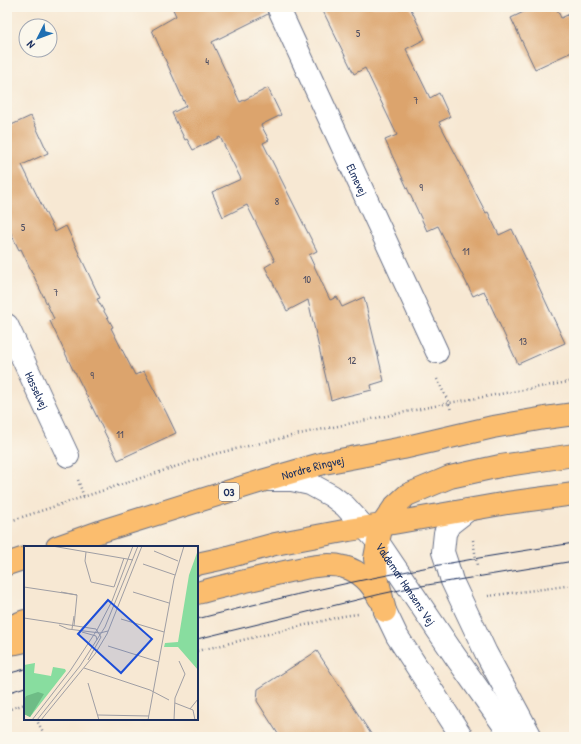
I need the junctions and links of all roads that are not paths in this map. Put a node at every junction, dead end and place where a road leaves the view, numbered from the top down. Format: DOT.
graph roads {
  1 [pos="278,7"];
  2 [pos="7,325"];
  3 [pos="437,352"];
  4 [pos="574,414"];
  5 [pos="574,455"];
  6 [pos="68,456"];
  7 [pos="265,480"];
  8 [pos="574,494"];
  9 [pos="468,510"];
  10 [pos="375,531"];
  11 [pos="60,546"];
  12 [pos="24,558"];
  13 [pos="7,564"];
  14 [pos="198,564"];
  15 [pos="198,593"];
  16 [pos="385,611"];
  17 [pos="24,621"];
  18 [pos="7,628"];
  19 [pos="24,641"];
  20 [pos="7,644"];
  21 [pos="462,737"];
  22 [pos="512,737"];
  23 [pos="531,737"];
  1 -- 3 [label="street, Elmevej"];
  2 -- 6 [label="street, Hasselvej"];
  4 -- 7 [label="main road, Nordre Ringvej / O3"];
  5 -- 10 [label="main road"];
  7 -- 10 [label="street, Valdemar Hansens Vej"];
  7 -- 11 [label="main road, Nordre Ringvej / O3"];
  8 -- 9 [label="main road"];
  9 -- 10 [label="main road"];
  9 -- 23 [label="street"];
  10 -- 14 [label="main road"];
  10 -- 16 [label="main road"];
  10 -- 22 [label="street, Valdemar Hansens Vej"];
  12 -- 13 [label="main road"];
  15 -- 16 [label="main road"];
  16 -- 21 [label="street"];
  17 -- 18 [label="main road"];
  19 -- 20 [label="main road"];
}
